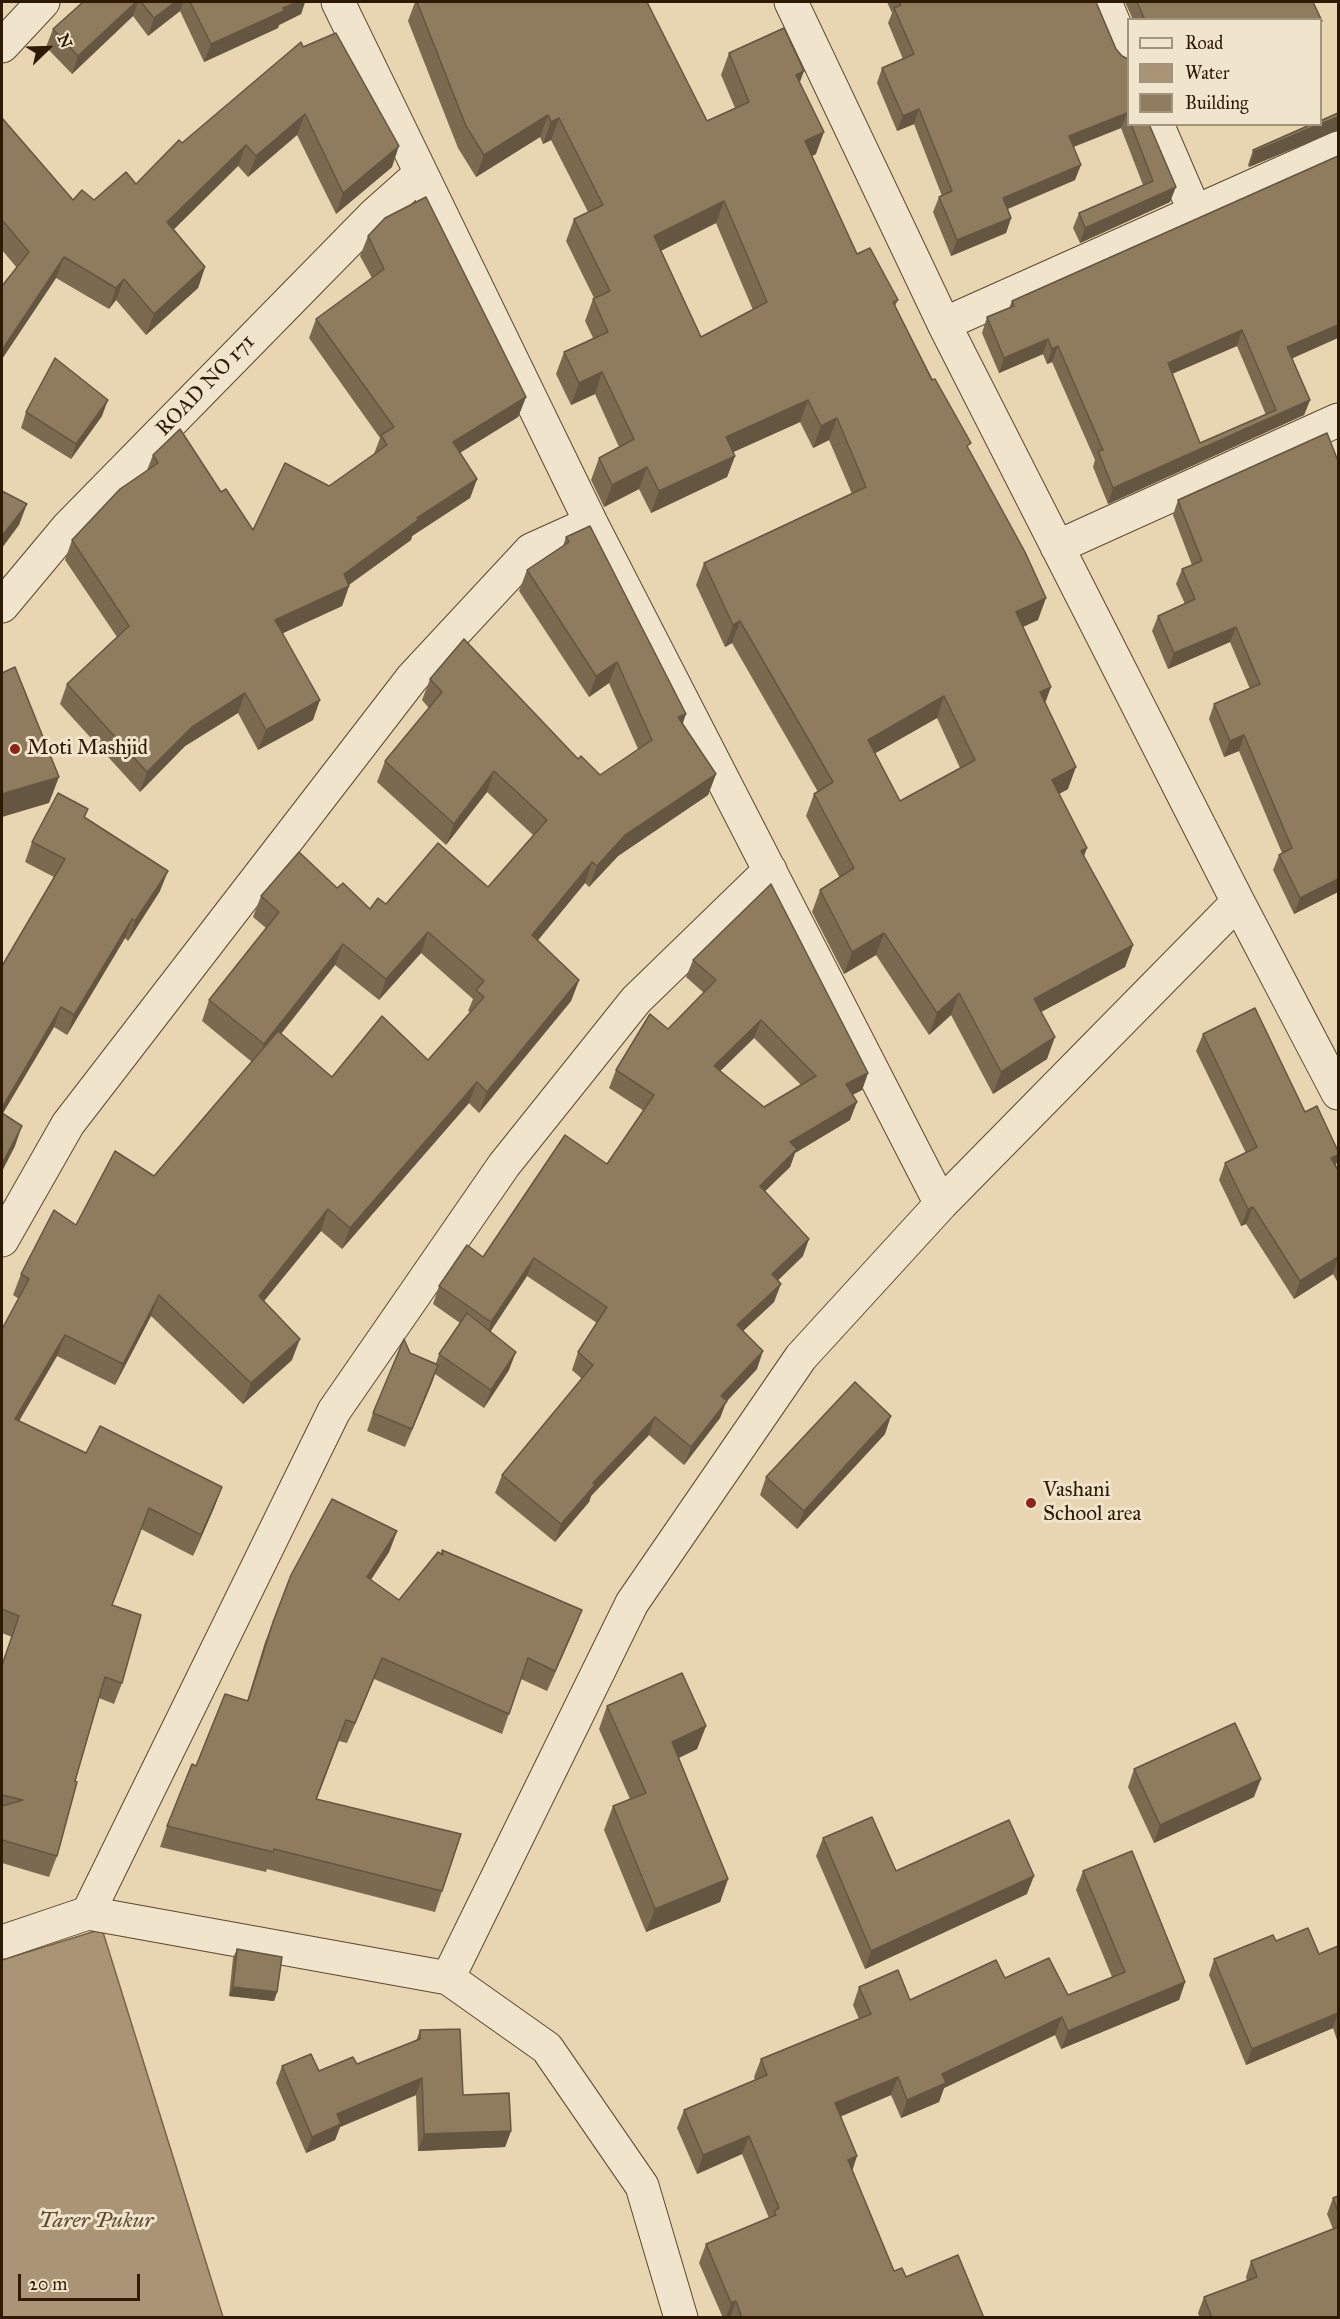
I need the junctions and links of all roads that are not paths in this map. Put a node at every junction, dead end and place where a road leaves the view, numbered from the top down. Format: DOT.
graph roads {
  1 [pos="43,2"];
  2 [pos="338,2"];
  3 [pos="791,2"];
  4 [pos="1105,2"];
  5 [pos="2,46"];
  6 [pos="1127,55"];
  7 [pos="1158,126"];
  8 [pos="1338,148"];
  9 [pos="420,174"];
  10 [pos="1195,212"];
  11 [pos="944,324"];
  12 [pos="1338,420"];
  13 [pos="591,524"];
  14 [pos="1057,547"];
  15 [pos="2,606"];
  16 [pos="770,870"];
  17 [pos="1238,902"];
  18 [pos="1338,1093"];
  19 [pos="941,1204"];
  20 [pos="2,1240"];
  21 [pos="88,1912"];
  22 [pos="2,1942"];
  23 [pos="448,1978"];
  24 [pos="681,2318"];
  1 -- 5 [label="street"];
  2 -- 9 [label="street"];
  3 -- 11 [label="street"];
  4 -- 6 [label="street"];
  7 -- 10 [label="street"];
  8 -- 10 [label="street"];
  9 -- 13 [label="street"];
  9 -- 15 [label="street, ROAD NO 171"];
  10 -- 11 [label="street"];
  11 -- 14 [label="street"];
  12 -- 14 [label="street"];
  13 -- 16 [label="street"];
  13 -- 20 [label="street"];
  14 -- 17 [label="street"];
  16 -- 19 [label="street"];
  16 -- 21 [label="street"];
  17 -- 18 [label="street"];
  17 -- 19 [label="street"];
  19 -- 23 [label="street"];
  21 -- 22 [label="street"];
  21 -- 23 [label="street"];
  23 -- 24 [label="street"];
}
